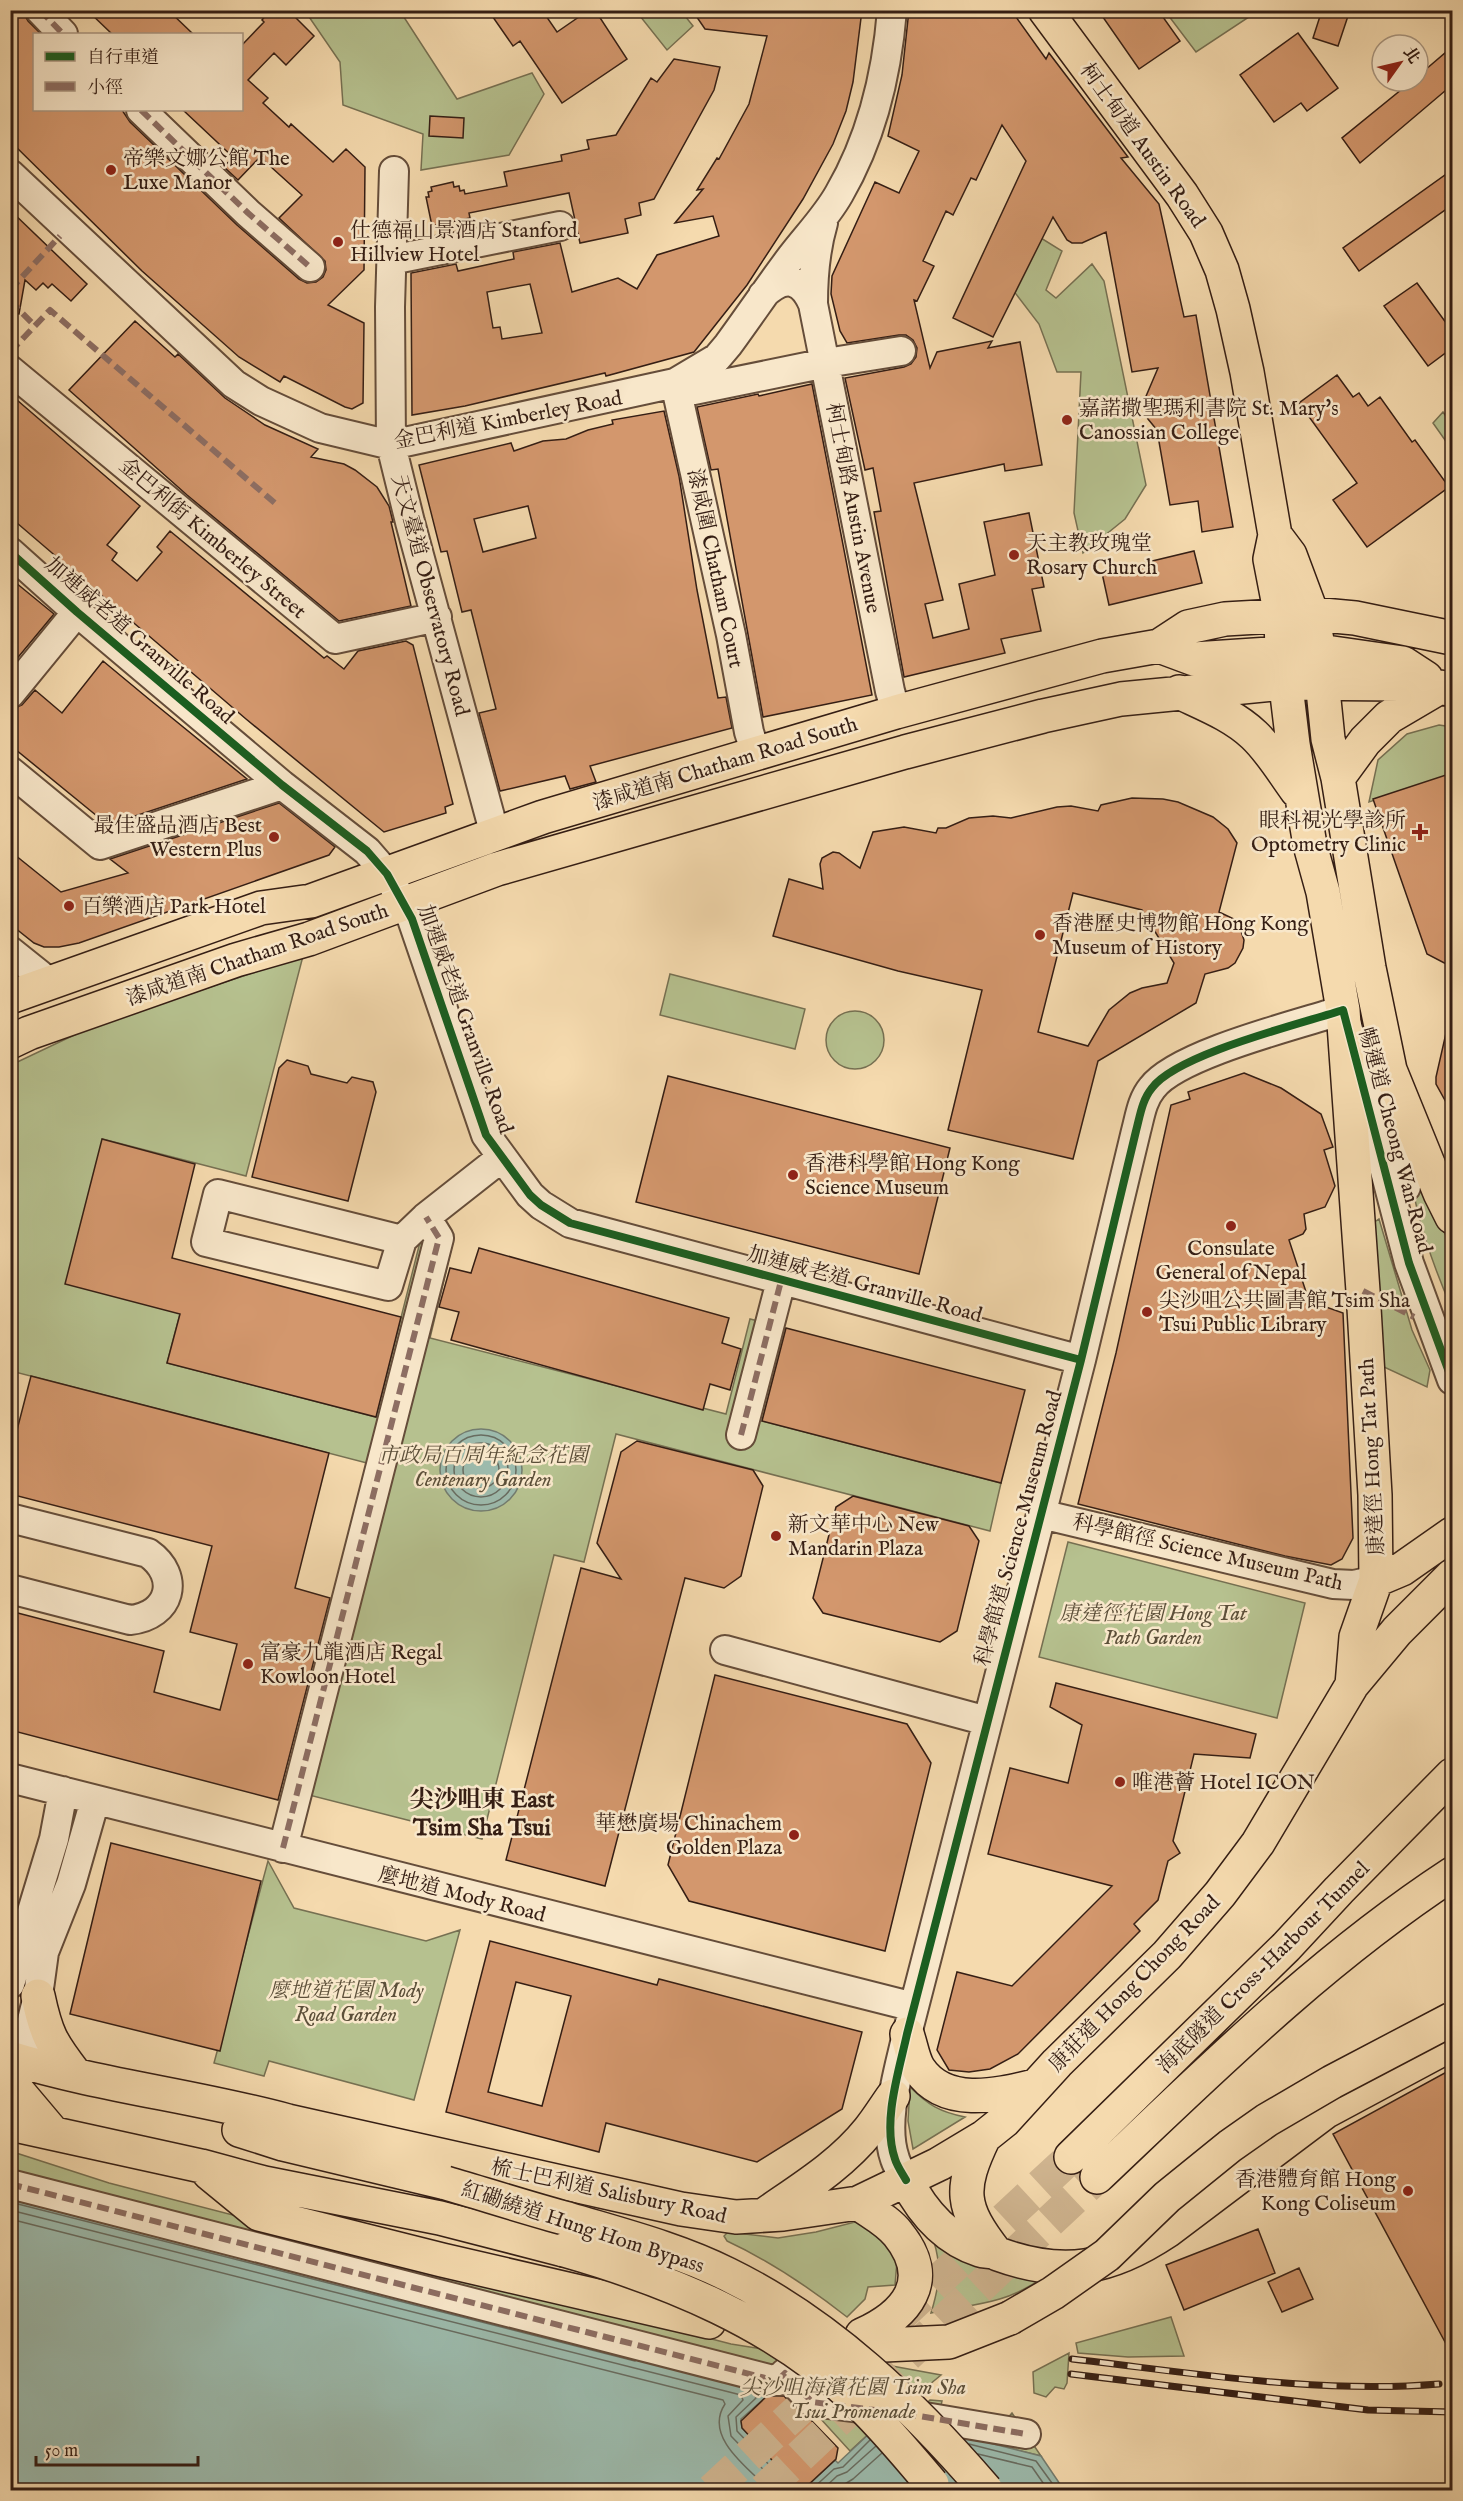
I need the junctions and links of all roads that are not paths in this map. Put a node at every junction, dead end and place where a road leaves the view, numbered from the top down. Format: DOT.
graph roads {
  1 [pos="40,10"];
  2 [pos="892,10"];
  3 [pos="1045,10"];
  4 [pos="62,33"];
  5 [pos="142,111"];
  6 [pos="394,171"];
  7 [pos="10,174"];
  8 [pos="824,218"];
  9 [pos="560,226"];
  10 [pos="391,260"];
  11 [pos="310,267"];
  12 [pos="763,295"];
  13 [pos="813,304"];
  14 [pos="739,331"];
  15 [pos="901,351"];
  16 [pos="826,363"];
  17 [pos="10,370"];
  18 [pos="772,375"];
  19 [pos="675,383"];
  20 [pos="391,445"];
  21 [pos="10,552"];
  22 [pos="77,612"];
  23 [pos="437,617"];
  24 [pos="1452,638"];
  25 [pos="1288,641"];
  26 [pos="1320,667"];
  27 [pos="1446,688"];
  28 [pos="1179,692"];
  29 [pos="10,694"];
  30 [pos="896,712"];
  31 [pos="756,754"];
  32 [pos="10,771"];
  33 [pos="1338,778"];
  34 [pos="282,785"];
  35 [pos="1302,798"];
  36 [pos="495,836"];
  37 [pos="387,874"];
  38 [pos="405,904"];
  39 [pos="10,951"];
  40 [pos="50,982"];
  41 [pos="10,998"];
  42 [pos="105,1006"];
  43 [pos="1343,1010"];
  44 [pos="10,1042"];
  45 [pos="1390,1070"];
  46 [pos="1386,1135"];
  47 [pos="501,1158"];
  48 [pos="426,1217"];
  49 [pos="1452,1217"];
  50 [pos="402,1240"];
  51 [pos="781,1281"];
  52 [pos="1452,1332"];
  53 [pos="1081,1360"];
  54 [pos="1452,1380"];
  55 [pos="741,1435"];
  56 [pos="1041,1514"];
  57 [pos="10,1518"];
  58 [pos="1452,1534"];
  59 [pos="1452,1576"];
  60 [pos="1376,1580"];
  61 [pos="10,1589"];
  62 [pos="725,1650"];
  63 [pos="1352,1685"];
  64 [pos="987,1721"];
  65 [pos="1452,1775"];
  66 [pos="10,1778"];
  67 [pos="63,1791"];
  68 [pos="95,1800"];
  69 [pos="284,1848"];
  70 [pos="1452,1874"];
  71 [pos="24,1990"];
  72 [pos="1452,2019"];
  73 [pos="910,2020"];
  74 [pos="1452,2044"];
  75 [pos="14,2067"];
  76 [pos="75,2074"];
  77 [pos="1035,2086"];
  78 [pos="129,2088"];
  79 [pos="893,2096"];
  80 [pos="10,2124"];
  81 [pos="53,2133"];
  82 [pos="984,2137"];
  83 [pos="283,2144"];
  84 [pos="1071,2157"];
  85 [pos="201,2166"];
  86 [pos="1097,2177"];
  87 [pos="906,2180"];
  88 [pos="10,2184"];
  89 [pos="858,2203"];
  90 [pos="763,2215"];
  91 [pos="996,2253"];
  92 [pos="709,2322"];
  93 [pos="1026,2434"];
  94 [pos="938,2490"];
  95 [pos="986,2490"];
  1 -- 4 [label="street"];
  2 -- 8 [label="street, 柯士甸路 Austin Avenue"];
  3 -- 25 [label="main road, 柯士甸道 Austin Road"];
  5 -- 11 [label="street"];
  6 -- 10 [label="street, 天文臺道 Observatory Road"];
  7 -- 20 [label="street, 金巴利道 Kimberley Road"];
  8 -- 12 [label="street, 柯士甸路 Austin Avenue"];
  8 -- 13 [label="street, 柯士甸路 Austin Avenue"];
  9 -- 10 [label="street"];
  10 -- 20 [label="street, 天文臺道 Observatory Road"];
  12 -- 13 [label="street, 柯士甸路 Austin Avenue"];
  12 -- 14 [label="street, 柯士甸路 Austin Avenue"];
  13 -- 16 [label="street, 柯士甸路 Austin Avenue"];
  14 -- 18 [label="street"];
  14 -- 19 [label="street, 柯士甸路 Austin Avenue"];
  15 -- 16 [label="street, 金巴利道 Kimberley Road"];
  16 -- 18 [label="street, 金巴利道 Kimberley Road"];
  16 -- 30 [label="street, 柯士甸路 Austin Avenue"];
  17 -- 23 [label="street, 金巴利街 Kimberley Street"];
  18 -- 19 [label="street, 金巴利道 Kimberley Road"];
  19 -- 20 [label="street, 金巴利道 Kimberley Road"];
  19 -- 31 [label="street, 漆咸圍 Chatham Court"];
  20 -- 23 [label="street, 天文臺道 Observatory Road"];
  21 -- 22 [label="street, 加連威老道 Granville Road"];
  22 -- 29 [label="street"];
  22 -- 34 [label="street, 加連威老道 Granville Road"];
  23 -- 36 [label="street, 天文臺道 Observatory Road"];
  24 -- 25 [label="main road, 漆咸道南 Chatham Road South"];
  25 -- 26 [label="main road, 暢運道 Cheong Wan Road"];
  25 -- 26 [label="main road, 漆咸道南 Chatham Road South"];
  25 -- 28 [label="main road, 漆咸道南 Chatham Road South"];
  25 -- 30 [label="main road, 漆咸道南 Chatham Road South"];
  25 -- 35 [label="main road, 暢運道 Cheong Wan Road"];
  26 -- 27 [label="main road, 漆咸道南 Chatham Road South"];
  26 -- 33 [label="main road, 暢運道 Cheong Wan Road"];
  27 -- 33 [label="main road"];
  28 -- 35 [label="main road"];
  28 -- 38 [label="main road, 漆咸道南 Chatham Road South"];
  30 -- 31 [label="main road, 漆咸道南 Chatham Road South"];
  31 -- 36 [label="main road, 漆咸道南 Chatham Road South"];
  32 -- 34 [label="street"];
  33 -- 45 [label="main road, 暢運道 Cheong Wan Road"];
  34 -- 37 [label="street, 加連威老道 Granville Road"];
  35 -- 43 [label="main road, 暢運道 Cheong Wan Road"];
  36 -- 37 [label="main road, 漆咸道南 Chatham Road South"];
  37 -- 38 [label="street, 加連威老道 Granville Road"];
  37 -- 40 [label="main road, 漆咸道南 Chatham Road South"];
  38 -- 42 [label="main road, 漆咸道南 Chatham Road South"];
  38 -- 47 [label="street, 加連威老道 Granville Road"];
  39 -- 40 [label="street"];
  40 -- 41 [label="main road, 漆咸道南 Chatham Road South"];
  40 -- 42 [label="main road"];
  42 -- 44 [label="main road, 漆咸道南 Chatham Road South"];
  43 -- 46 [label="street, 暢運道 Cheong Wan Road"];
  43 -- 53 [label="street, 科學館道 Science Museum Road"];
  43 -- 60 [label="main road, 康達徑 Hong Tat Path"];
  45 -- 46 [label="street, 暢運道 Cheong Wan Road"];
  45 -- 49 [label="main road"];
  46 -- 52 [label="street, 暢運道 Cheong Wan Road"];
  46 -- 54 [label="street, 暢運道 Cheong Wan Road"];
  47 -- 48 [label="street"];
  47 -- 51 [label="street, 加連威老道 Granville Road"];
  48 -- 50 [label="street"];
  48 -- 69 [label="street"];
  50 -- 50 [label="street"];
  51 -- 53 [label="street, 加連威老道 Granville Road"];
  51 -- 55 [label="street"];
  53 -- 56 [label="street, 科學館道 Science Museum Road"];
  56 -- 60 [label="street, 科學館徑 Science Museum Path"];
  56 -- 64 [label="street, 科學館道 Science Museum Road"];
  57 -- 61 [label="street"];
  58 -- 60 [label="main road"];
  59 -- 63 [label="main road, 康莊道 Hong Chong Road"];
  60 -- 63 [label="main road, 康達徑 Hong Tat Path"];
  62 -- 64 [label="street"];
  63 -- 77 [label="main road, 康莊道 Hong Chong Road"];
  64 -- 73 [label="street, 科學館道 Science Museum Road"];
  65 -- 84 [label="main road, 海底隧道 Cross-Harbour Tunnel"];
  66 -- 67 [label="street, 麼地道 Mody Road"];
  67 -- 68 [label="street, 麼地道 Mody Road"];
  67 -- 71 [label="street"];
  68 -- 69 [label="street, 麼地道 Mody Road"];
  68 -- 71 [label="street"];
  69 -- 73 [label="street, 麼地道 Mody Road"];
  70 -- 86 [label="main road, 海底隧道 Cross-Harbour Tunnel"];
  71 -- 75 [label="street"];
  71 -- 76 [label="main road"];
  72 -- 89 [label="main road, bridge"];
  73 -- 77 [label="main road"];
  73 -- 79 [label="street, 科學館道 Science Museum Road"];
  74 -- 91 [label="main road"];
  75 -- 76 [label="main road, 梳士巴利道 Salisbury Road"];
  75 -- 81 [label="main road"];
  76 -- 78 [label="main road, 梳士巴利道 Salisbury Road"];
  77 -- 82 [label="main road, 康莊道 Hong Chong Road"];
  78 -- 83 [label="main road, 梳士巴利道 Salisbury Road"];
  78 -- 90 [label="main road, 梳士巴利道 Salisbury Road"];
  79 -- 87 [label="street, 科學館道 Science Museum Road"];
  79 -- 90 [label="main road"];
  80 -- 81 [label="main road"];
  81 -- 85 [label="main road"];
  82 -- 87 [label="main road, 康莊道 Hong Chong Road"];
  82 -- 91 [label="main road"];
  83 -- 95 [label="main road, 紅磡繞道 Hung Hom Bypass, bridge"];
  85 -- 92 [label="main road"];
  85 -- 94 [label="main road, 紅磡繞道 Hung Hom Bypass, bridge"];
  87 -- 89 [label="main road, 梳士巴利道 Salisbury Road"];
  87 -- 91 [label="main road"];
  88 -- 93 [label="street"];
  89 -- 90 [label="main road, 梳士巴利道 Salisbury Road"];
}
